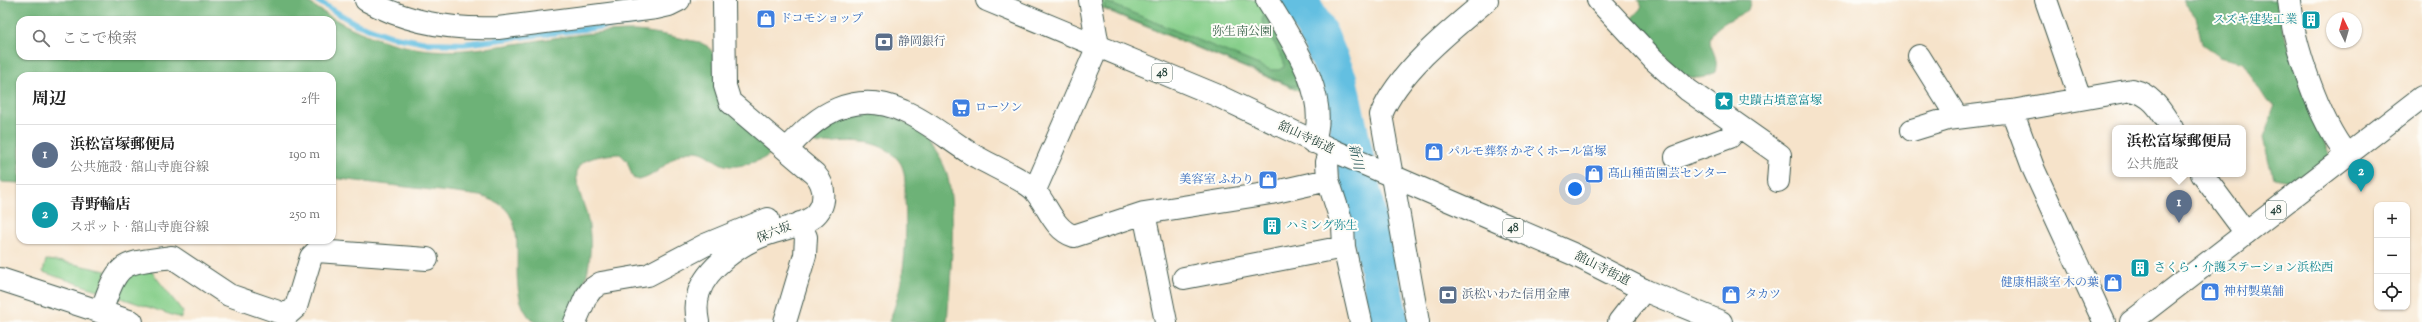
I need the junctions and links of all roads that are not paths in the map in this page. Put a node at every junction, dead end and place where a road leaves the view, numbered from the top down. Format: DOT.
graph roads {
  1 [pos="366,0"];
  2 [pos="679,0"];
  3 [pos="724,0"];
  4 [pos="987,0"];
  5 [pos="1090,0"];
  6 [pos="1267,0"];
  7 [pos="1487,0"];
  8 [pos="1598,0"];
  9 [pos="2046,0"];
  10 [pos="2289,0"];
  11 [pos="1098,46"];
  12 [pos="1919,56"];
  13 [pos="2422,97"];
  14 [pos="2080,98"];
  15 [pos="2012,111"];
  16 [pos="1957,117"];
  17 [pos="2170,125"];
  18 [pos="1737,126"];
  19 [pos="1912,130"];
  20 [pos="1326,147"];
  21 [pos="787,150"];
  22 [pos="2347,155"];
  23 [pos="1676,157"];
  24 [pos="1387,174"];
  25 [pos="2204,177"];
  26 [pos="1328,180"];
  27 [pos="1778,181"];
  28 [pos="1035,190"];
  29 [pos="822,205"];
  30 [pos="1144,213"];
  31 [pos="800,222"];
  32 [pos="2246,233"];
  33 [pos="1344,247"];
  34 [pos="427,259"];
  35 [pos="1184,278"];
  36 [pos="0,279"];
  37 [pos="1644,290"];
  38 [pos="101,312"];
  39 [pos="275,317"];
  40 [pos="132,322"];
  41 [pos="575,322"];
  42 [pos="698,322"];
  43 [pos="785,322"];
  44 [pos="1166,322"];
  45 [pos="1361,322"];
  46 [pos="1418,322"];
  47 [pos="1619,322"];
  48 [pos="1688,322"];
  49 [pos="1721,322"];
  50 [pos="2104,322"];
  51 [pos="2131,322"];
  1 -- 2 [label="street"];
  3 -- 21 [label="street"];
  4 -- 11 [label="street, 舘山寺街道 / 48"];
  5 -- 11 [label="street"];
  6 -- 20 [label="street"];
  7 -- 24 [label="street"];
  8 -- 18 [label="street"];
  9 -- 14 [label="street"];
  10 -- 22 [label="street"];
  11 -- 20 [label="street, 舘山寺街道 / 48"];
  11 -- 28 [label="street"];
  12 -- 16 [label="street"];
  13 -- 22 [label="street, 48"];
  14 -- 15 [label="street"];
  14 -- 17 [label="street"];
  15 -- 16 [label="street"];
  15 -- 50 [label="street"];
  16 -- 19 [label="street"];
  18 -- 23 [label="street"];
  18 -- 27 [label="street"];
  20 -- 24 [label="street, 舘山寺街道 / 48"];
  20 -- 26 [label="street"];
  21 -- 28 [label="street"];
  21 -- 29 [label="street"];
  22 -- 32 [label="street, 48"];
  24 -- 37 [label="street, 舘山寺街道 / 48"];
  24 -- 46 [label="street"];
  25 -- 32 [label="street"];
  26 -- 30 [label="street"];
  26 -- 33 [label="street"];
  28 -- 30 [label="street"];
  29 -- 31 [label="street, 保六坂"];
  29 -- 41 [label="street"];
  30 -- 44 [label="street"];
  31 -- 42 [label="street, 保六坂"];
  31 -- 43 [label="street"];
  32 -- 51 [label="street, 48"];
  33 -- 35 [label="street"];
  33 -- 45 [label="street"];
  34 -- 39 [label="street"];
  36 -- 38 [label="street"];
  37 -- 47 [label="street"];
  37 -- 48 [label="street, 舘山寺街道 / 48"];
  37 -- 49 [label="street, 舘山寺街道 / 48"];
  38 -- 39 [label="street"];
  38 -- 40 [label="street"];
}
